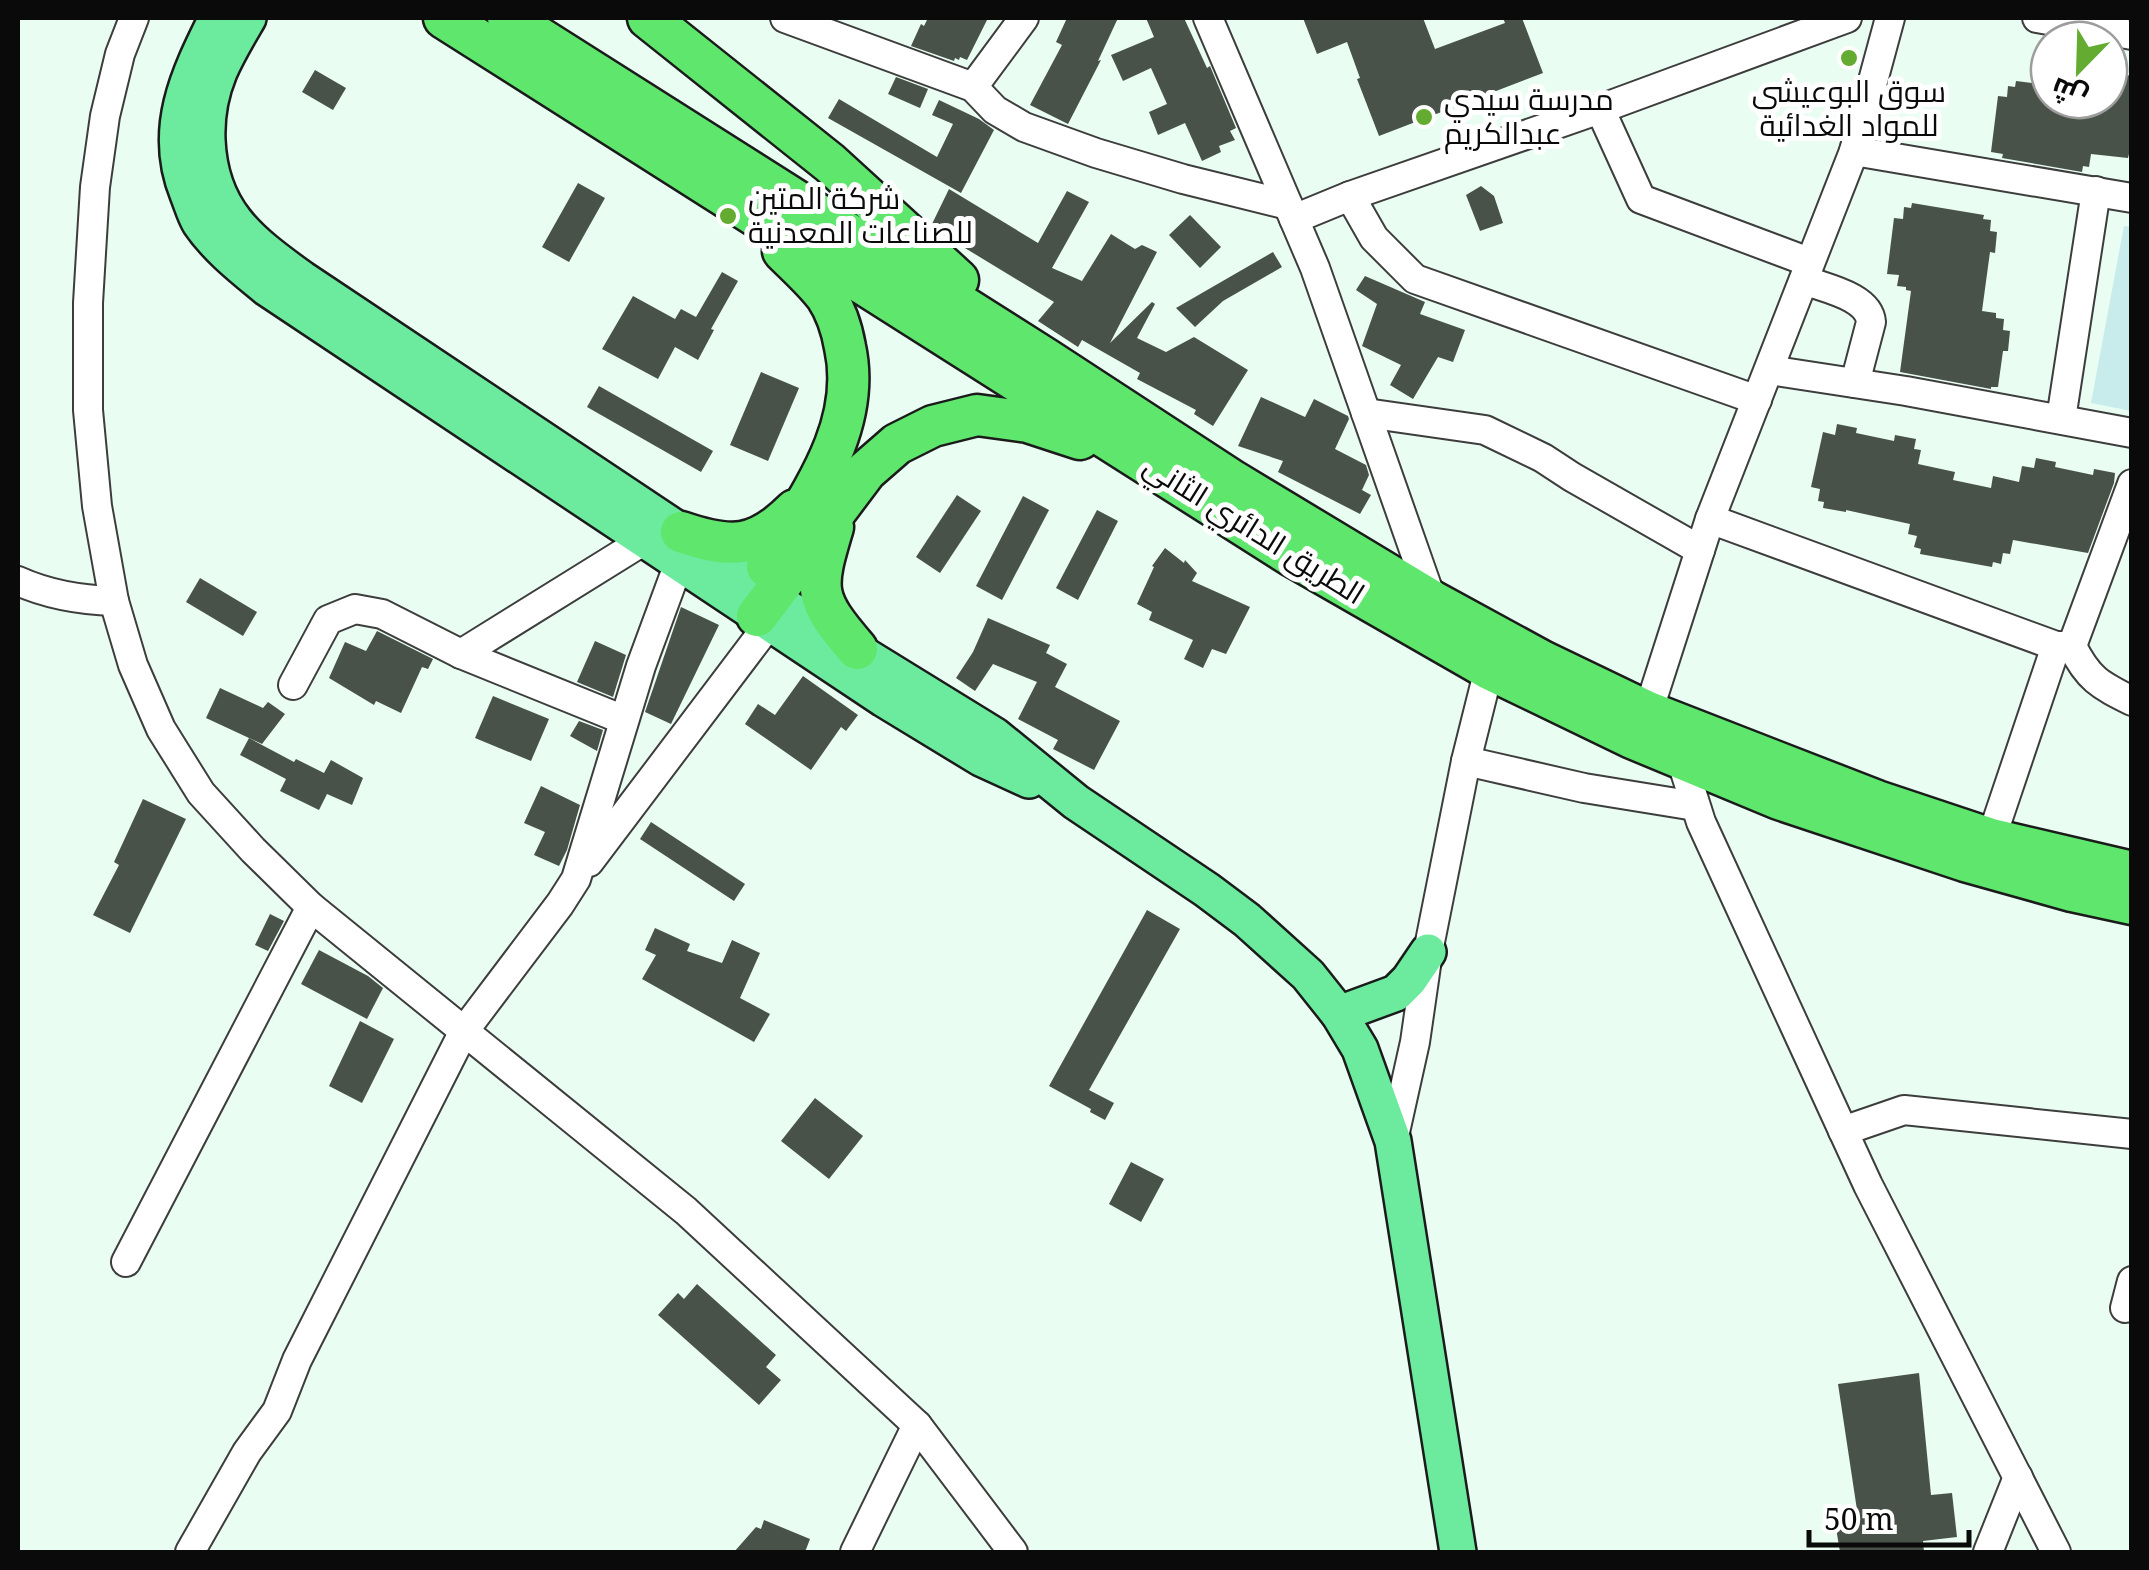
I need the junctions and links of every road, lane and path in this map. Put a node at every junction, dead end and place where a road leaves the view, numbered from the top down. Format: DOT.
graph roads {
  1 [pos="134,18"];
  2 [pos="217,18"];
  3 [pos="248,18"];
  4 [pos="444,18"];
  5 [pos="508,18"];
  6 [pos="648,18"];
  7 [pos="785,18"];
  8 [pos="1024,18"];
  9 [pos="1208,18"];
  10 [pos="1846,18"];
  11 [pos="1890,18"];
  12 [pos="2037,18"];
  13 [pos="2132,36"];
  14 [pos="973,87"];
  15 [pos="1600,110"];
  16 [pos="1854,151"];
  17 [pos="2096,191"];
  18 [pos="1350,196"];
  19 [pos="2132,198"];
  20 [pos="739,205"];
  21 [pos="1291,212"];
  22 [pos="1806,271"];
  23 [pos="1046,360"];
  24 [pos="1769,370"];
  25 [pos="1856,383"];
  26 [pos="1756,400"];
  27 [pos="1366,413"];
  28 [pos="2061,419"];
  29 [pos="2132,433"];
  30 [pos="1166,477"];
  31 [pos="2132,484"];
  32 [pos="823,503"];
  33 [pos="1710,519"];
  34 [pos="668,545"];
  35 [pos="1700,550"];
  36 [pos="18,581"];
  37 [pos="114,601"];
  38 [pos="1432,601"];
  39 [pos="758,605"];
  40 [pos="2064,646"];
  41 [pos="857,649"];
  42 [pos="461,654"];
  43 [pos="1489,669"];
  44 [pos="293,685"];
  45 [pos="2132,701"];
  46 [pos="1648,712"];
  47 [pos="624,720"];
  48 [pos="1681,759"];
  49 [pos="1466,761"];
  50 [pos="1076,802"];
  51 [pos="1695,806"];
  52 [pos="1991,839"];
  53 [pos="2132,872"];
  54 [pos="576,879"];
  55 [pos="2132,904"];
  56 [pos="312,907"];
  57 [pos="1428,952"];
  58 [pos="1339,1014"];
  59 [pos="464,1031"];
  60 [pos="1844,1132"];
  61 [pos="2132,1134"];
  62 [pos="1393,1141"];
  63 [pos="126,1262"];
  64 [pos="917,1425"];
  65 [pos="2018,1477"];
  66 [pos="190,1552"];
  67 [pos="855,1552"];
  68 [pos="1014,1552"];
  69 [pos="1458,1552"];
  70 [pos="1988,1552"];
  71 [pos="2056,1552"];
  1 -- 37 [label="street"];
  2 -- 34 [label="main road"];
  3 -- 34 [label="main road"];
  4 -- 20 [label="highway, الطريق الدائري الثاني"];
  5 -- 23 [label="highway, الطريق الدائري الثاني"];
  6 -- 23 [label="highway"];
  7 -- 14 [label="street"];
  8 -- 14 [label="street"];
  9 -- 21 [label="street"];
  10 -- 15 [label="street"];
  11 -- 16 [label="street"];
  12 -- 13 [label="street"];
  14 -- 21 [label="street"];
  15 -- 18 [label="street"];
  15 -- 22 [label="street"];
  16 -- 17 [label="street"];
  16 -- 22 [label="street"];
  17 -- 19 [label="street"];
  17 -- 28 [label="street"];
  18 -- 21 [label="street"];
  18 -- 26 [label="street"];
  20 -- 30 [label="highway, الطريق الدائري الثاني"];
  20 -- 32 [label="highway"];
  21 -- 27 [label="street"];
  22 -- 24 [label="street"];
  22 -- 25 [label="street"];
  23 -- 38 [label="highway, الطريق الدائري الثاني"];
  24 -- 25 [label="street"];
  24 -- 26 [label="street"];
  25 -- 28 [label="street"];
  26 -- 33 [label="street"];
  27 -- 35 [label="street"];
  27 -- 38 [label="street"];
  28 -- 29 [label="street"];
  30 -- 32 [label="highway"];
  30 -- 43 [label="highway, الطريق الدائري الثاني"];
  31 -- 40 [label="street"];
  32 -- 34 [label="highway"];
  32 -- 39 [label="highway"];
  32 -- 41 [label="highway"];
  33 -- 35 [label="street"];
  33 -- 40 [label="street"];
  34 -- 39 [label="main road"];
  34 -- 42 [label="street"];
  34 -- 47 [label="street"];
  35 -- 46 [label="street"];
  36 -- 37 [label="street"];
  37 -- 56 [label="street"];
  38 -- 46 [label="highway, الطريق الدائري الثاني"];
  39 -- 41 [label="main road"];
  39 -- 50 [label="main road"];
  39 -- 54 [label="street"];
  40 -- 45 [label="street"];
  40 -- 52 [label="street"];
  41 -- 50 [label="main road"];
  42 -- 44 [label="street"];
  42 -- 47 [label="street"];
  43 -- 48 [label="highway, الطريق الدائري الثاني"];
  43 -- 49 [label="street"];
  46 -- 52 [label="highway, الطريق الدائري الثاني"];
  47 -- 54 [label="street"];
  48 -- 51 [label="street"];
  48 -- 55 [label="highway, الطريق الدائري الثاني"];
  49 -- 51 [label="street"];
  49 -- 57 [label="street"];
  50 -- 58 [label="main road"];
  51 -- 60 [label="street"];
  52 -- 53 [label="highway, الطريق الدائري الثاني"];
  54 -- 59 [label="street"];
  56 -- 59 [label="street"];
  56 -- 63 [label="street"];
  57 -- 58 [label="main road"];
  57 -- 62 [label="street"];
  58 -- 62 [label="main road"];
  59 -- 64 [label="street"];
  59 -- 66 [label="street"];
  60 -- 61 [label="street"];
  60 -- 65 [label="street"];
  62 -- 69 [label="main road"];
  64 -- 67 [label="street"];
  64 -- 68 [label="street"];
  65 -- 70 [label="street"];
  65 -- 71 [label="street"];
}
